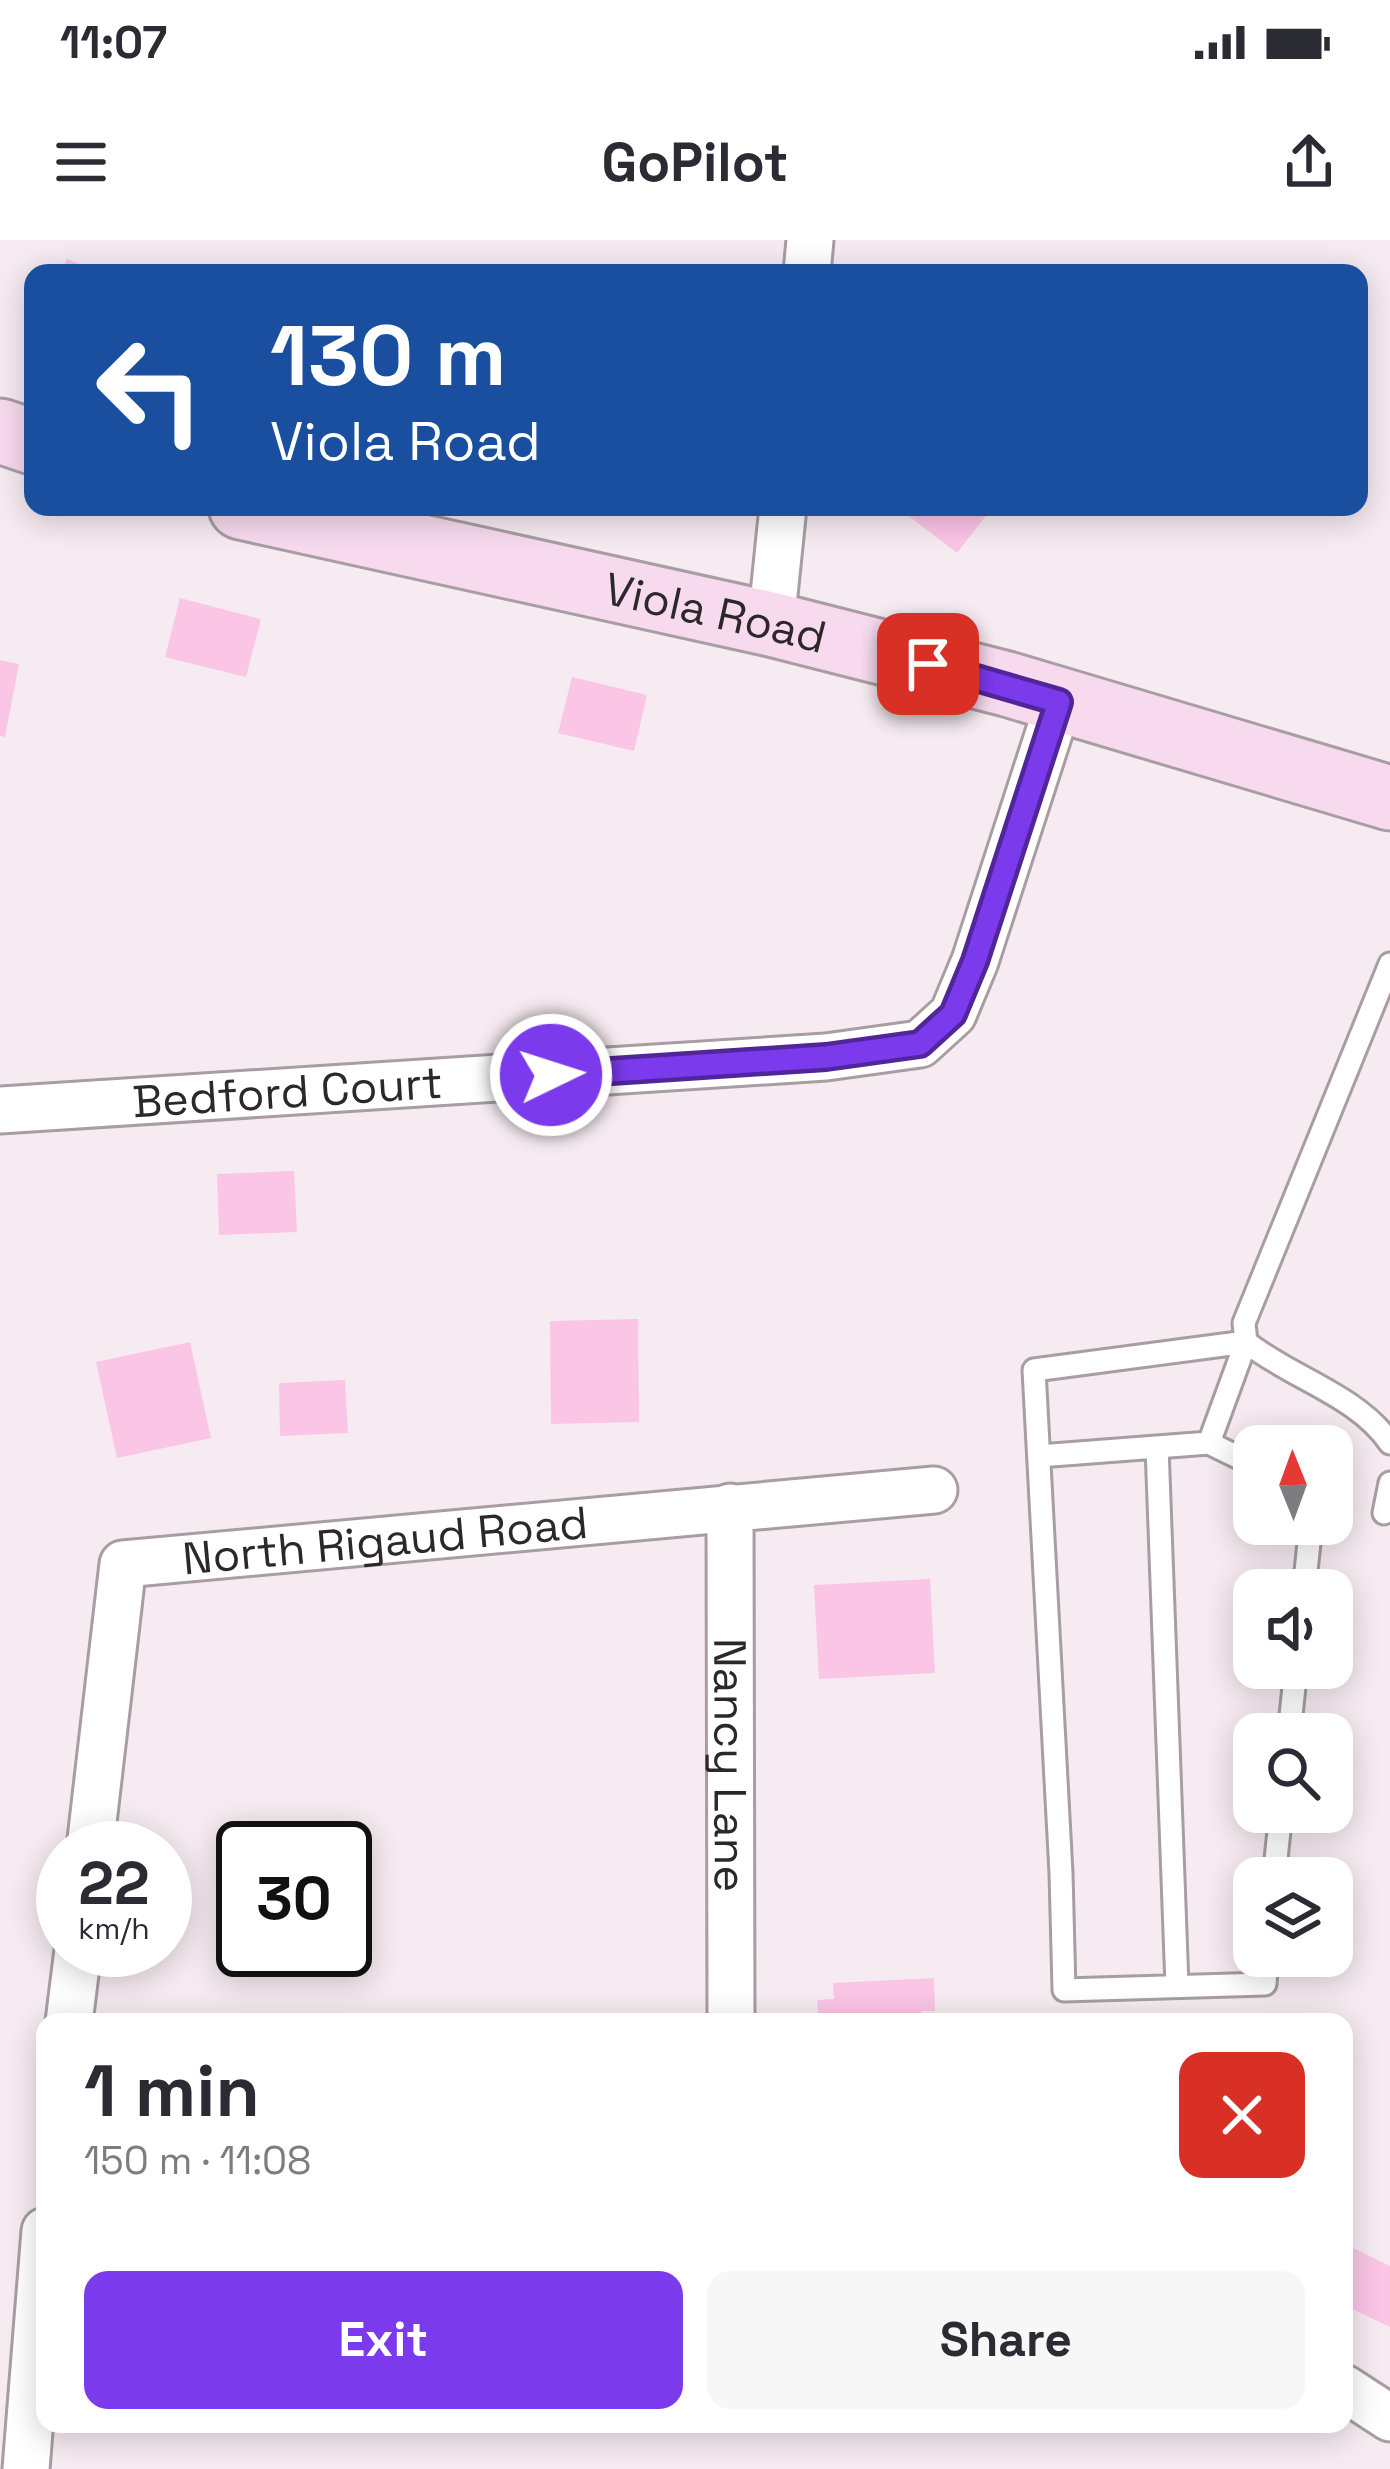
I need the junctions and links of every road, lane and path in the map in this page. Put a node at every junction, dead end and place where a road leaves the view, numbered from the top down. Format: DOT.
graph roads {
  1 [pos="282,516"];
  2 [pos="782,516"];
  3 [pos="771,624"];
  4 [pos="1059,702"];
  5 [pos="1390,798"];
  6 [pos="1390,964"];
  7 [pos="0,1110"];
  8 [pos="1246,1342"];
  9 [pos="1209,1442"];
  10 [pos="1390,1443"];
  11 [pos="1157,1447"];
  12 [pos="1233,1454"];
  13 [pos="1039,1456"];
  14 [pos="1390,1483"];
  15 [pos="934,1490"];
  16 [pos="730,1507"];
  17 [pos="1384,1514"];
  18 [pos="93,1821"];
  19 [pos="75,1977"];
  20 [pos="1266,1977"];
  21 [pos="1177,1986"];
  22 [pos="70,2013"];
  23 [pos="731,2013"];
  24 [pos="36,2283"];
  25 [pos="1353,2394"];
  26 [pos="15,2405"];
  27 [pos="1390,2417"];
  28 [pos="26,2469"];
  1 -- 3 [label="street, Viola Road"];
  2 -- 3 [label="street"];
  3 -- 4 [label="street, Viola Road"];
  4 -- 5 [label="street, Viola Road"];
  4 -- 7 [label="street, Bedford Court"];
  6 -- 8 [label="lane"];
  8 -- 9 [label="lane"];
  8 -- 10 [label="lane"];
  8 -- 13 [label="lane"];
  9 -- 11 [label="lane"];
  9 -- 12 [label="lane"];
  11 -- 13 [label="lane"];
  11 -- 21 [label="lane"];
  13 -- 21 [label="lane"];
  14 -- 17 [label="lane"];
  15 -- 16 [label="street, North Rigaud Road"];
  16 -- 18 [label="street, North Rigaud Road"];
  16 -- 23 [label="street, Nancy Lane"];
  19 -- 22 [label="street"];
  20 -- 21 [label="lane"];
  24 -- 26 [label="street"];
  25 -- 27 [label="street"];
  26 -- 28 [label="street"];
}
